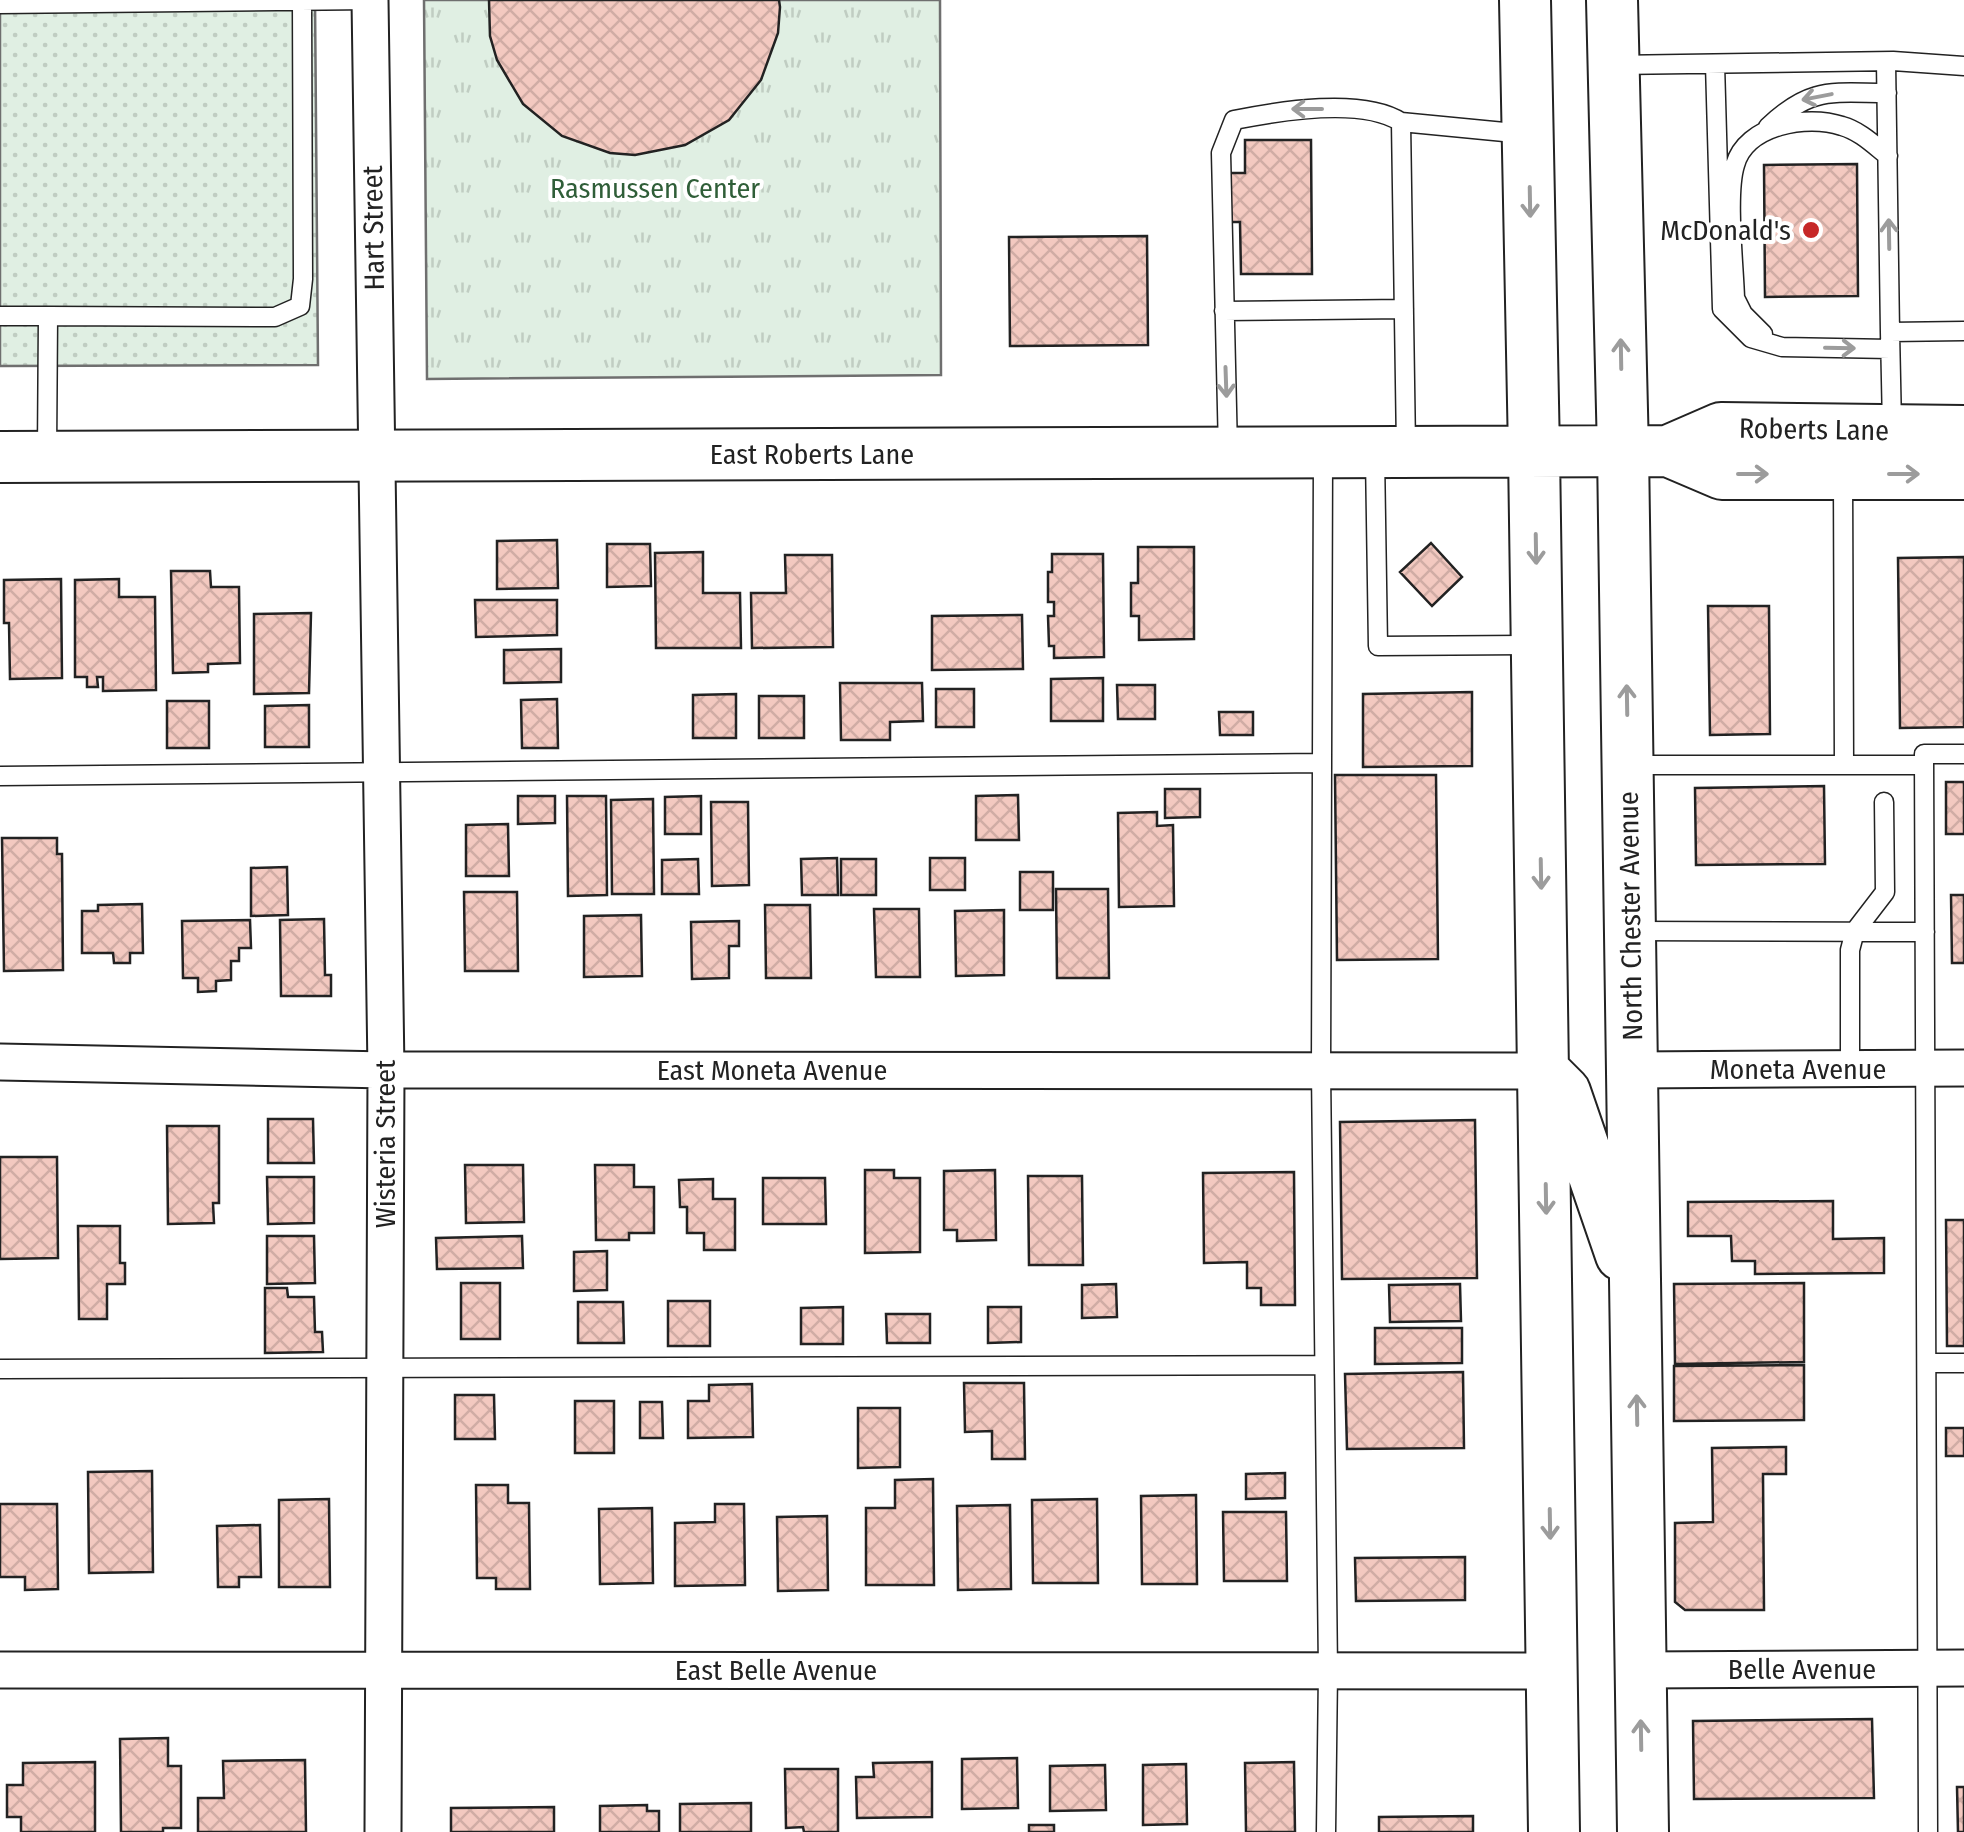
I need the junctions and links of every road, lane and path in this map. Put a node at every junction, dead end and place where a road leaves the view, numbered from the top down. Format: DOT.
graph roads {
  1 [pos="370,0"];
  2 [pos="1524,0"];
  3 [pos="1612,0"];
  4 [pos="302,1"];
  5 [pos="0,4"];
  6 [pos="1886,62"];
  7 [pos="1614,64"];
  8 [pos="1715,64"];
  9 [pos="1964,66"];
  10 [pos="1887,94"];
  11 [pos="1401,122"];
  12 [pos="1528,134"];
  13 [pos="1760,134"];
  14 [pos="1888,156"];
  15 [pos="1404,309"];
  16 [pos="1224,311"];
  17 [pos="0,316"];
  18 [pos="48,316"];
  19 [pos="1964,331"];
  20 [pos="1890,340"];
  21 [pos="1782,347"];
  22 [pos="1892,430"];
  23 [pos="1964,431"];
  24 [pos="1646,451"];
  25 [pos="1390,452"];
  26 [pos="1534,452"];
  27 [pos="1228,453"];
  28 [pos="1324,453"];
  29 [pos="376,456"];
  30 [pos="24,457"];
  31 [pos="1843,474"];
  32 [pos="1964,474"];
  33 [pos="1537,644"];
  34 [pos="1964,754"];
  35 [pos="1322,763"];
  36 [pos="1628,766"];
  37 [pos="1844,766"];
  38 [pos="1924,766"];
  39 [pos="384,774"];
  40 [pos="0,776"];
  41 [pos="1884,802"];
  42 [pos="1631,931"];
  43 [pos="1855,931"];
  44 [pos="1925,932"];
  45 [pos="0,1062"];
  46 [pos="1850,1068"];
  47 [pos="1926,1068"];
  48 [pos="1964,1068"];
  49 [pos="386,1070"];
  50 [pos="1633,1070"];
  51 [pos="1321,1071"];
  52 [pos="1544,1071"];
  53 [pos="1636,1298"];
  54 [pos="1928,1363"];
  55 [pos="1964,1363"];
  56 [pos="1324,1365"];
  57 [pos="384,1368"];
  58 [pos="0,1369"];
  59 [pos="1925,1668"];
  60 [pos="1964,1668"];
  61 [pos="0,1670"];
  62 [pos="382,1670"];
  63 [pos="1640,1670"];
  64 [pos="1328,1671"];
  65 [pos="1552,1672"];
  66 [pos="382,1832"];
  67 [pos="1326,1832"];
  68 [pos="1554,1832"];
  69 [pos="1643,1832"];
  70 [pos="1928,1832"];
  1 -- 4 [label="lane"];
  1 -- 29 [label="street, Hart Street"];
  2 -- 12 [label="main road"];
  3 -- 7 [label="main road, North Chester Avenue"];
  4 -- 5 [label="lane"];
  4 -- 18 [label="lane"];
  6 -- 8 [label="lane"];
  6 -- 9 [label="lane"];
  6 -- 10 [label="lane"];
  7 -- 8 [label="lane"];
  24 -- 7 [label="main road, North Chester Avenue, one-way"];
  8 -- 21 [label="lane"];
  10 -- 13 [label="lane, one-way"];
  10 -- 14 [label="lane"];
  11 -- 12 [label="lane"];
  11 -- 15 [label="lane"];
  11 -- 16 [label="lane, one-way"];
  12 -- 26 [label="main road, one-way"];
  13 -- 14 [label="lane"];
  13 -- 21 [label="lane"];
  20 -- 14 [label="lane, one-way"];
  15 -- 16 [label="lane"];
  15 -- 25 [label="lane"];
  16 -- 27 [label="lane, one-way"];
  17 -- 18 [label="lane"];
  18 -- 30 [label="lane"];
  19 -- 20 [label="lane"];
  21 -- 20 [label="lane, one-way"];
  20 -- 22 [label="lane"];
  22 -- 23 [label="main road, Roberts Lane"];
  22 -- 24 [label="main road, Roberts Lane"];
  24 -- 26 [label="main road, East Roberts Lane"];
  24 -- 31 [label="main road, Roberts Lane, one-way"];
  36 -- 24 [label="main road, North Chester Avenue, one-way"];
  25 -- 26 [label="main road, East Roberts Lane"];
  25 -- 28 [label="main road, East Roberts Lane"];
  25 -- 33 [label="lane"];
  26 -- 33 [label="main road, one-way"];
  27 -- 28 [label="main road, East Roberts Lane"];
  27 -- 29 [label="main road, East Roberts Lane"];
  28 -- 35 [label="lane"];
  29 -- 30 [label="main road, East Roberts Lane"];
  29 -- 39 [label="street, Wisteria Street"];
  31 -- 32 [label="main road, Roberts Lane, one-way"];
  31 -- 37 [label="lane"];
  33 -- 52 [label="main road, one-way"];
  34 -- 38 [label="lane"];
  35 -- 39 [label="lane"];
  35 -- 51 [label="lane"];
  36 -- 37 [label="lane"];
  36 -- 42 [label="main road, North Chester Avenue"];
  37 -- 38 [label="lane"];
  38 -- 44 [label="lane"];
  39 -- 40 [label="lane"];
  39 -- 49 [label="street, Wisteria Street"];
  41 -- 43 [label="lane"];
  42 -- 43 [label="lane"];
  42 -- 50 [label="main road, North Chester Avenue"];
  43 -- 44 [label="lane"];
  43 -- 46 [label="lane"];
  44 -- 47 [label="lane"];
  45 -- 49 [label="street, East Moneta Avenue"];
  46 -- 47 [label="street, Moneta Avenue"];
  46 -- 50 [label="street, Moneta Avenue"];
  47 -- 48 [label="street, Moneta Avenue"];
  47 -- 54 [label="lane"];
  49 -- 51 [label="street, East Moneta Avenue"];
  49 -- 57 [label="street, Wisteria Street"];
  50 -- 53 [label="main road, North Chester Avenue"];
  51 -- 52 [label="street, East Moneta Avenue"];
  51 -- 56 [label="lane"];
  52 -- 53 [label="main road"];
  52 -- 65 [label="main road, one-way"];
  63 -- 53 [label="main road, North Chester Avenue, one-way"];
  54 -- 55 [label="lane"];
  54 -- 59 [label="lane"];
  56 -- 57 [label="lane"];
  56 -- 64 [label="lane"];
  57 -- 58 [label="lane"];
  57 -- 62 [label="street, Wisteria Street"];
  59 -- 60 [label="street, Belle Avenue"];
  59 -- 63 [label="street, Belle Avenue"];
  59 -- 70 [label="lane"];
  61 -- 62 [label="street, East Belle Avenue"];
  62 -- 64 [label="street, East Belle Avenue"];
  62 -- 66 [label="street, Wisteria Street"];
  69 -- 63 [label="main road, North Chester Avenue, one-way"];
  64 -- 65 [label="street, East Belle Avenue"];
  64 -- 67 [label="lane"];
  65 -- 68 [label="main road"];
}
